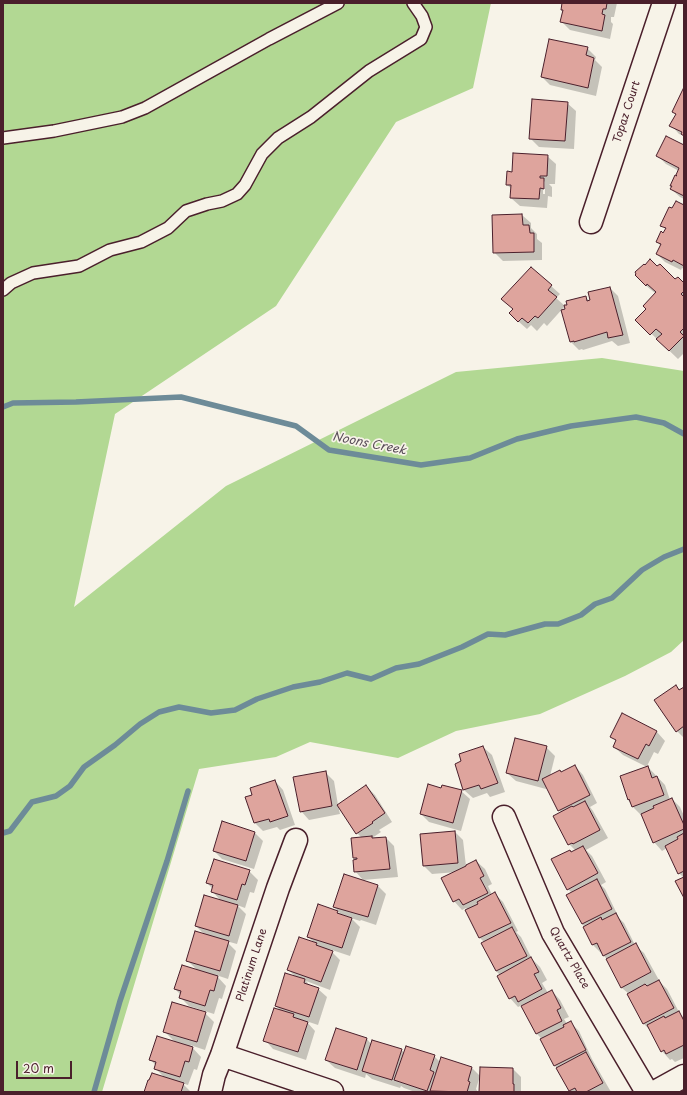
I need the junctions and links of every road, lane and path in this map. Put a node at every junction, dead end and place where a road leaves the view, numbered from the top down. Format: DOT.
graph roads {
  1 [pos="338,3"];
  2 [pos="413,3"];
  3 [pos="664,3"];
  4 [pos="3,138"];
  5 [pos="591,222"];
  6 [pos="3,290"];
  7 [pos="504,817"];
  8 [pos="296,840"];
  9 [pos="222,1055"];
  10 [pos="684,1076"];
  11 [pos="210,1092"];
  12 [pos="332,1092"];
  13 [pos="647,1092"];
  14 [pos="655,1092"];
  1 -- 4 [label="lane"];
  2 -- 6 [label="lane"];
  3 -- 5 [label="street, Topaz Court"];
  7 -- 13 [label="street, Quartz Place"];
  8 -- 9 [label="street, Platinum Lane"];
  9 -- 11 [label="street, Platinum Lane"];
  9 -- 12 [label="street"];
  10 -- 14 [label="street"];
}
